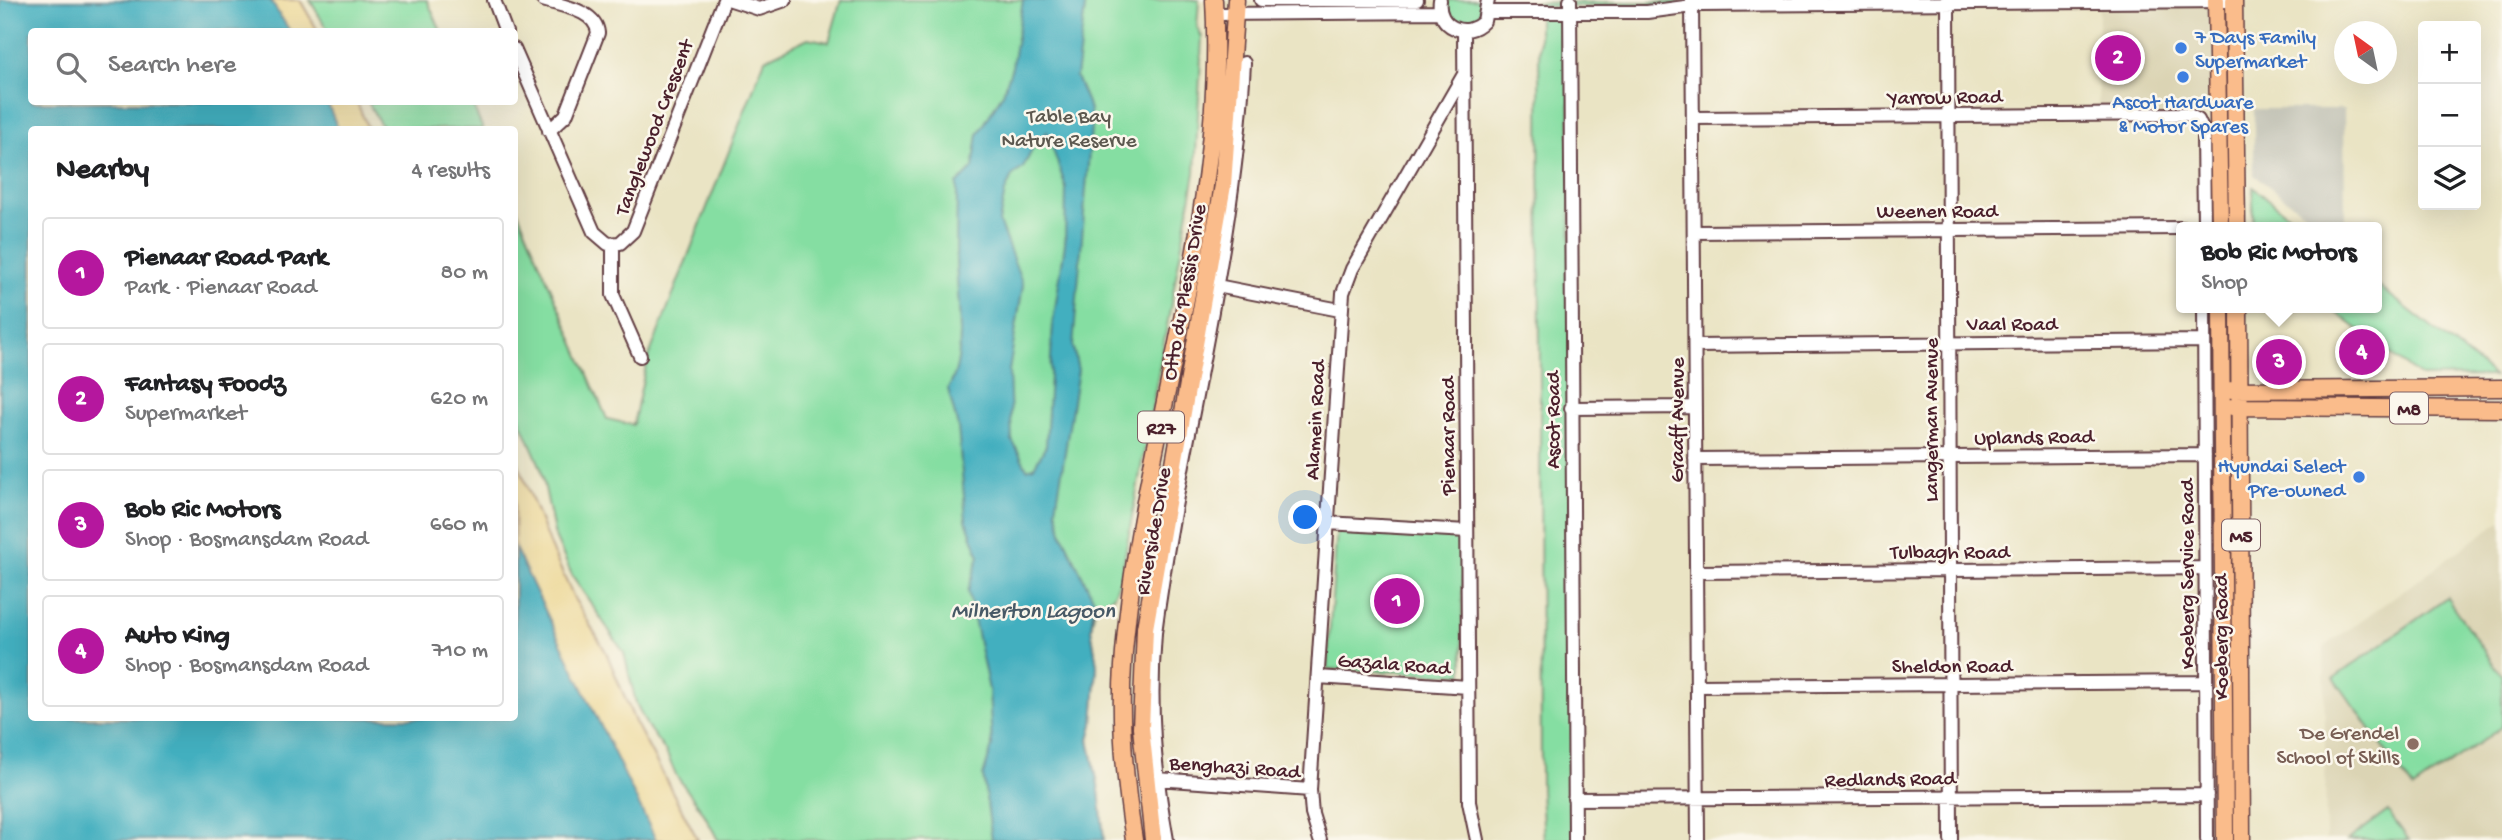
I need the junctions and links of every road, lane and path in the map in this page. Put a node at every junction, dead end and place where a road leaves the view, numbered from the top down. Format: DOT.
graph roads {
  1 [pos="494,0"];
  2 [pos="543,0"];
  3 [pos="724,0"];
  4 [pos="731,0"];
  5 [pos="785,0"];
  6 [pos="1261,0"];
  7 [pos="1417,0"];
  8 [pos="2216,0"];
  9 [pos="2234,0"];
  10 [pos="1948,1"];
  11 [pos="1693,3"];
  12 [pos="1440,6"];
  13 [pos="1488,6"];
  14 [pos="1569,6"];
  15 [pos="1214,7"];
  16 [pos="1236,7"];
  17 [pos="1316,7"];
  18 [pos="504,28"];
  19 [pos="1464,31"];
  20 [pos="518,58"];
  21 [pos="1244,64"];
  22 [pos="1464,74"];
  23 [pos="1949,115"];
  24 [pos="1440,117"];
  25 [pos="1693,118"];
  26 [pos="1464,127"];
  27 [pos="549,131"];
  28 [pos="2204,222"];
  29 [pos="2220,222"];
  30 [pos="2238,222"];
  31 [pos="2176,228"];
  32 [pos="1950,229"];
  33 [pos="1693,232"];
  34 [pos="613,245"];
  35 [pos="1217,286"];
  36 [pos="1340,310"];
  37 [pos="2204,313"];
  38 [pos="2221,313"];
  39 [pos="2239,313"];
  40 [pos="2204,341"];
  41 [pos="1949,343"];
  42 [pos="1695,346"];
  43 [pos="640,356"];
  44 [pos="2502,388"];
  45 [pos="2222,390"];
  46 [pos="2239,390"];
  47 [pos="1695,407"];
  48 [pos="2240,407"];
  49 [pos="1571,408"];
  50 [pos="2222,408"];
  51 [pos="2502,409"];
  52 [pos="2205,455"];
  53 [pos="1948,457"];
  54 [pos="1695,459"];
  55 [pos="1327,523"];
  56 [pos="1467,531"];
  57 [pos="2205,568"];
  58 [pos="1952,570"];
  59 [pos="1696,572"];
  60 [pos="1318,677"];
  61 [pos="2206,682"];
  62 [pos="1952,684"];
  63 [pos="1698,686"];
  64 [pos="1468,687"];
  65 [pos="1157,779"];
  66 [pos="1310,790"];
  67 [pos="2207,795"];
  68 [pos="1951,797"];
  69 [pos="1574,799"];
  70 [pos="1698,800"];
  71 [pos="1134,840"];
  72 [pos="1153,840"];
  73 [pos="1167,840"];
  74 [pos="1320,840"];
  75 [pos="1477,840"];
  76 [pos="1575,840"];
  77 [pos="1698,840"];
  78 [pos="1951,840"];
  79 [pos="2207,840"];
  80 [pos="2225,840"];
  81 [pos="2242,840"];
  1 -- 18 [label="street"];
  2 -- 27 [label="street"];
  3 -- 34 [label="street, Tanglewood Crescent"];
  4 -- 5 [label="street"];
  6 -- 17 [label="street"];
  7 -- 17 [label="street"];
  8 -- 9 [label="street"];
  8 -- 10 [label="street"];
  8 -- 29 [label="main road"];
  9 -- 30 [label="main road"];
  10 -- 11 [label="street"];
  10 -- 23 [label="street, Langerman Avenue"];
  11 -- 14 [label="street"];
  11 -- 25 [label="street, Graaff Avenue"];
  12 -- 17 [label="street"];
  12 -- 19 [label="street"];
  13 -- 14 [label="street"];
  13 -- 19 [label="street"];
  14 -- 49 [label="street, Ascot Road"];
  15 -- 16 [label="street"];
  15 -- 71 [label="main road, Otto du Plessis Drive / R27"];
  16 -- 17 [label="street"];
  16 -- 72 [label="main road, Otto du Plessis Drive / R27"];
  19 -- 22 [label="street, Pienaar Road"];
  20 -- 27 [label="street, Tanglewood Crescent"];
  21 -- 35 [label="street, Riverside Drive"];
  22 -- 24 [label="street, Alamein Road"];
  22 -- 26 [label="street, Pienaar Road"];
  23 -- 25 [label="street, Yarrow Road"];
  23 -- 28 [label="street, Yarrow Road"];
  23 -- 32 [label="street, Langerman Avenue"];
  24 -- 26 [label="street"];
  24 -- 36 [label="street, Alamein Road"];
  25 -- 33 [label="street, Graaff Avenue"];
  26 -- 56 [label="street, Pienaar Road"];
  27 -- 34 [label="street, Tanglewood Crescent"];
  31 -- 32 [label="street, Weenen Road"];
  32 -- 33 [label="street, Weenen Road"];
  32 -- 41 [label="street, Langerman Avenue"];
  33 -- 42 [label="street, Graaff Avenue"];
  34 -- 43 [label="street"];
  35 -- 36 [label="street"];
  35 -- 65 [label="street, Riverside Drive"];
  36 -- 55 [label="street, Alamein Road"];
  37 -- 40 [label="street, Koeberg Service Road"];
  38 -- 45 [label="main road, Koeberg Road / M5"];
  39 -- 46 [label="main road, Koeberg Road / M5"];
  40 -- 41 [label="street, Vaal Road"];
  40 -- 52 [label="street, Koeberg Service Road"];
  41 -- 42 [label="street, Vaal Road"];
  41 -- 53 [label="street, Langerman Avenue"];
  42 -- 47 [label="street, Graaff Avenue"];
  44 -- 46 [label="main road, M8"];
  45 -- 46 [label="main road, M8"];
  45 -- 50 [label="main road, Koeberg Road / M5"];
  46 -- 48 [label="main road, Koeberg Road / M5"];
  47 -- 49 [label="street"];
  47 -- 54 [label="street, Graaff Avenue"];
  48 -- 50 [label="main road, M8"];
  48 -- 51 [label="main road, M8"];
  48 -- 81 [label="main road, Koeberg Road / M5"];
  49 -- 69 [label="street, Ascot Road"];
  50 -- 80 [label="main road, Koeberg Road / M5"];
  52 -- 53 [label="street, Uplands Road"];
  52 -- 57 [label="street, Koeberg Service Road"];
  53 -- 54 [label="street, Uplands Road"];
  53 -- 58 [label="street, Langerman Avenue"];
  54 -- 59 [label="street, Graaff Avenue"];
  55 -- 56 [label="street"];
  55 -- 60 [label="street, Alamein Road"];
  56 -- 64 [label="street, Pienaar Road"];
  57 -- 58 [label="street, Tulbagh Road"];
  57 -- 61 [label="street, Koeberg Service Road"];
  58 -- 59 [label="street, Tulbagh Road"];
  58 -- 62 [label="street, Langerman Avenue"];
  59 -- 63 [label="street, Graaff Avenue"];
  60 -- 64 [label="street, Gazala Road"];
  60 -- 66 [label="street, Alamein Road"];
  61 -- 62 [label="street, Sheldon Road"];
  61 -- 67 [label="street, Koeberg Service Road"];
  62 -- 63 [label="street, Sheldon Road"];
  62 -- 68 [label="street, Langerman Avenue"];
  63 -- 70 [label="street, Graaff Avenue"];
  64 -- 75 [label="street, Pienaar Road"];
  65 -- 66 [label="street, Benghazi Road"];
  65 -- 73 [label="street, Riverside Drive"];
  66 -- 74 [label="street, Alamein Road"];
  67 -- 68 [label="street, Redlands Road"];
  67 -- 79 [label="street, Koeberg Service Road"];
  68 -- 70 [label="street, Redlands Road"];
  68 -- 78 [label="street, Langerman Avenue"];
  69 -- 70 [label="street, Redlands Road"];
  69 -- 76 [label="street, Ascot Road"];
  70 -- 77 [label="street, Graaff Avenue"];
}
